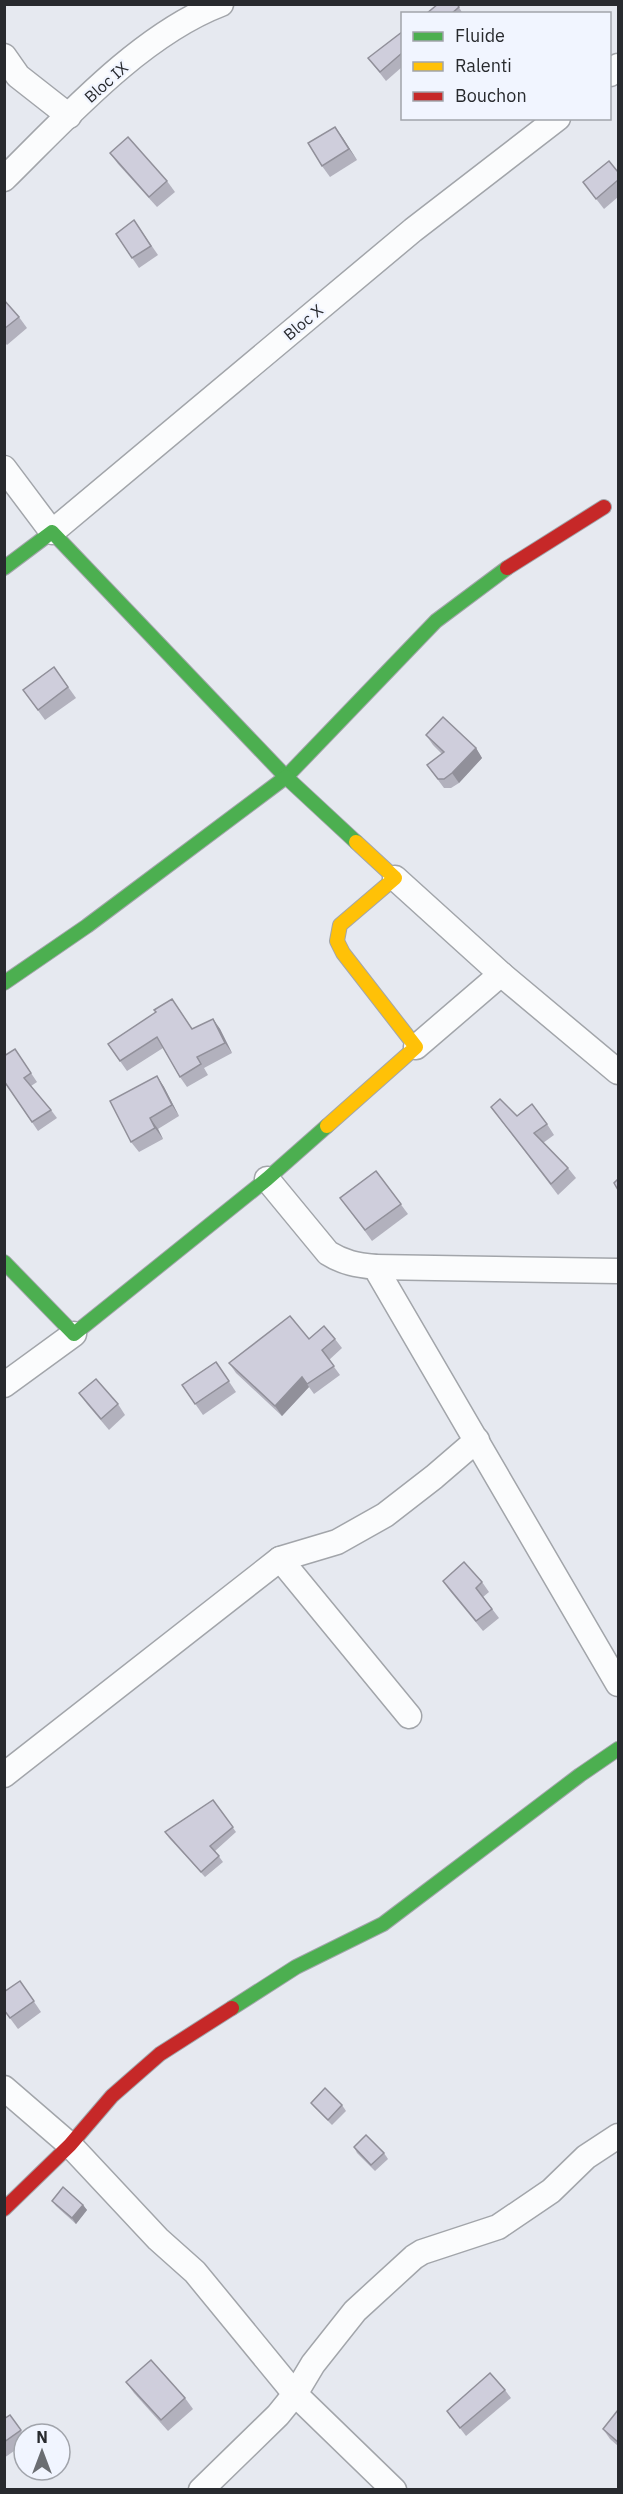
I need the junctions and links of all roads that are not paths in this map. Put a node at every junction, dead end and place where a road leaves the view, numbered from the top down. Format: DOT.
graph roads {
  1 [pos="221,4"];
  2 [pos="4,56"];
  3 [pos="69,116"];
  4 [pos="555,120"];
  5 [pos="4,179"];
  6 [pos="4,468"];
  7 [pos="604,507"];
  8 [pos="52,532"];
  9 [pos="4,568"];
  10 [pos="286,777"];
  11 [pos="395,878"];
  12 [pos="501,974"];
  13 [pos="4,983"];
  14 [pos="416,1047"];
  15 [pos="618,1072"];
  16 [pos="267,1179"];
  17 [pos="4,1262"];
  18 [pos="375,1267"];
  19 [pos="618,1271"];
  20 [pos="74,1334"];
  21 [pos="4,1385"];
  22 [pos="477,1440"];
  23 [pos="280,1559"];
  24 [pos="618,1684"];
  25 [pos="409,1716"];
  26 [pos="618,1749"];
  27 [pos="4,1775"];
  28 [pos="4,2088"];
  29 [pos="618,2136"];
  30 [pos="70,2145"];
  31 [pos="4,2209"];
  32 [pos="295,2394"];
  33 [pos="201,2490"];
  34 [pos="394,2490"];
  1 -- 3 [label="street, Bloc IX"];
  2 -- 3 [label="street"];
  3 -- 5 [label="street, Bloc IX"];
  4 -- 8 [label="street, Bloc X"];
  6 -- 8 [label="street"];
  7 -- 10 [label="street"];
  8 -- 9 [label="street"];
  8 -- 10 [label="street"];
  10 -- 11 [label="street"];
  10 -- 13 [label="street"];
  11 -- 12 [label="street"];
  11 -- 14 [label="street"];
  12 -- 14 [label="street"];
  12 -- 15 [label="street"];
  14 -- 16 [label="street"];
  16 -- 18 [label="street"];
  16 -- 20 [label="street"];
  17 -- 20 [label="street"];
  18 -- 19 [label="street"];
  18 -- 22 [label="street"];
  20 -- 21 [label="street"];
  22 -- 23 [label="street"];
  22 -- 24 [label="street"];
  23 -- 25 [label="street"];
  23 -- 27 [label="street"];
  26 -- 30 [label="street"];
  28 -- 30 [label="street"];
  29 -- 32 [label="street"];
  30 -- 31 [label="street"];
  30 -- 32 [label="street"];
  32 -- 33 [label="street"];
  32 -- 34 [label="street"];
}
